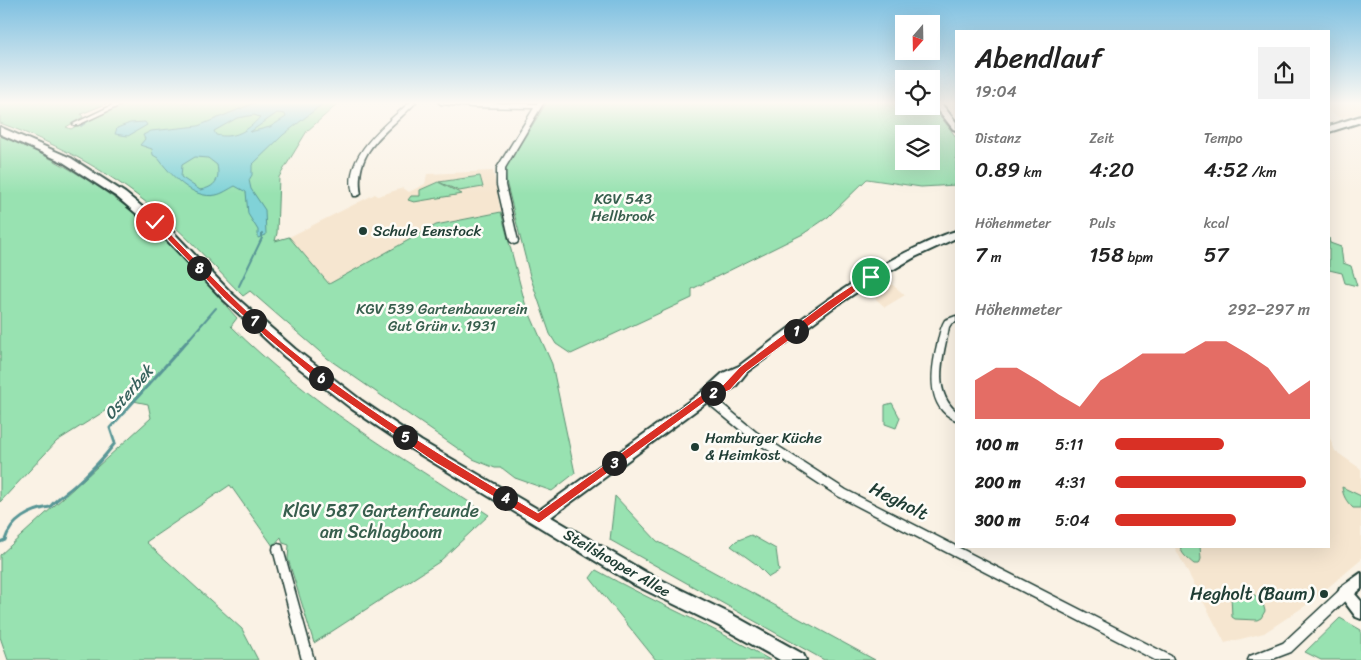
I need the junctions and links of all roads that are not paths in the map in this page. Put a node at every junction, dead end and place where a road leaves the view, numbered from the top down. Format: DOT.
graph roads {
  1 [pos="6,133"];
  2 [pos="385,133"];
  3 [pos="522,133"];
  4 [pos="357,194"];
  5 [pos="955,234"];
  6 [pos="514,241"];
  7 [pos="955,318"];
  8 [pos="706,396"];
  9 [pos="955,415"];
  10 [pos="539,518"];
  11 [pos="278,549"];
  12 [pos="1361,580"];
  13 [pos="1345,593"];
  14 [pos="1361,612"];
  15 [pos="308,660"];
  16 [pos="797,660"];
  17 [pos="1167,660"];
  18 [pos="1254,660"];
  1 -- 10 [label="main road, Steilshooper Allee"];
  2 -- 4 [label="street"];
  3 -- 6 [label="street"];
  5 -- 8 [label="street"];
  7 -- 9 [label="street"];
  8 -- 10 [label="street"];
  8 -- 17 [label="street, Hegholt"];
  10 -- 16 [label="main road, Steilshooper Allee"];
  11 -- 15 [label="street"];
  12 -- 13 [label="street"];
  13 -- 14 [label="street"];
  13 -- 18 [label="street"];
}
